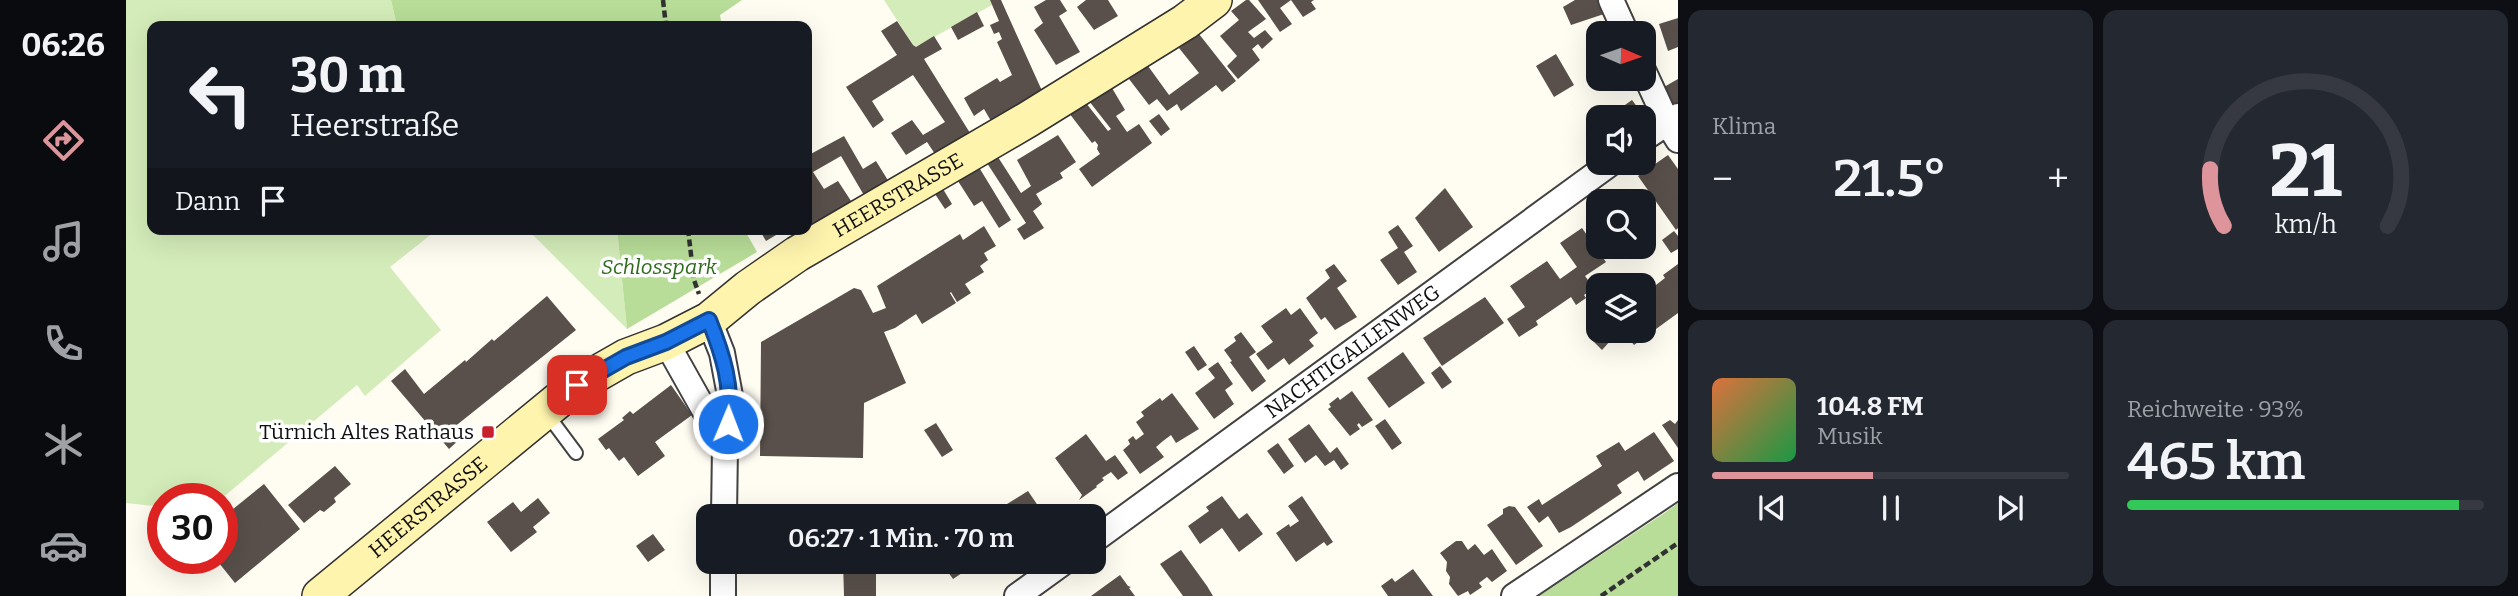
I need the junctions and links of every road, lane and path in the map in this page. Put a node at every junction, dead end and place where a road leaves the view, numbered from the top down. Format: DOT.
graph roads {
  1 [pos="1214,0"];
  2 [pos="1611,0"];
  3 [pos="665,1"];
  4 [pos="666,21"];
  5 [pos="1621,21"];
  6 [pos="1654,91"];
  7 [pos="1674,126"];
  8 [pos="1656,134"];
  9 [pos="1595,175"];
  10 [pos="689,235"];
  11 [pos="709,320"];
  12 [pos="666,342"];
  13 [pos="544,410"];
  14 [pos="725,447"];
  15 [pos="576,453"];
  16 [pos="1678,486"];
  17 [pos="724,504"];
  18 [pos="1106,531"];
  19 [pos="1678,543"];
  20 [pos="723,574"];
  21 [pos="1047,574"];
  22 [pos="320,596"];
  23 [pos="723,596"];
  24 [pos="1017,596"];
  25 [pos="1514,596"];
  26 [pos="1601,596"];
  1 -- 11 [label="main road, HEERSTRASSE"];
  2 -- 5 [label="street"];
  3 -- 4 [label="path"];
  6 -- 7 [label="street"];
  7 -- 8 [label="street"];
  9 -- 18 [label="street, NACHTIGALLENWEG"];
  10 -- 11 [label="path"];
  11 -- 12 [label="main road, HEERSTRASSE"];
  11 -- 14 [label="street"];
  12 -- 13 [label="main road, HEERSTRASSE"];
  12 -- 14 [label="street"];
  13 -- 15 [label="lane"];
  13 -- 22 [label="main road, HEERSTRASSE"];
  14 -- 17 [label="street"];
  16 -- 25 [label="street"];
  19 -- 26 [label="path"];
  20 -- 23 [label="street"];
  21 -- 24 [label="street"];
}
